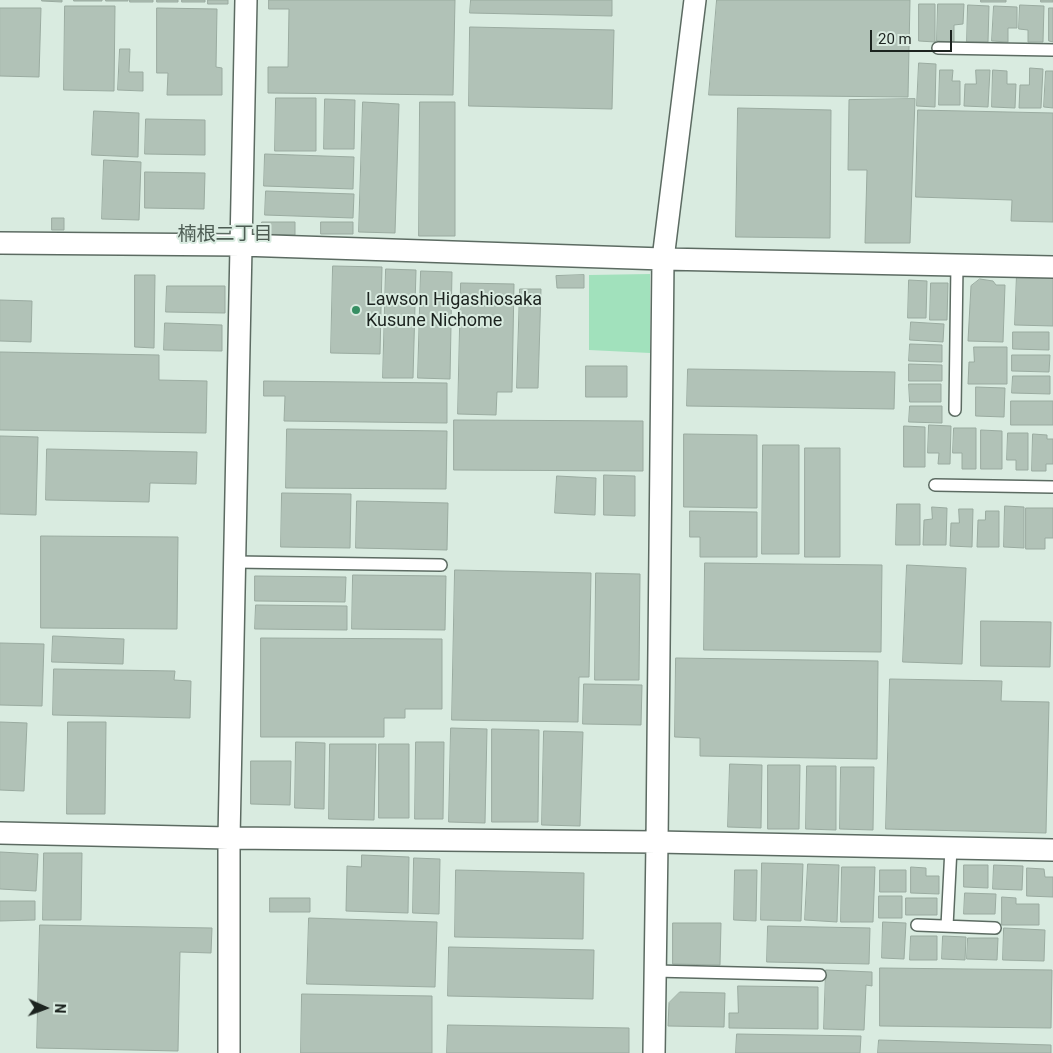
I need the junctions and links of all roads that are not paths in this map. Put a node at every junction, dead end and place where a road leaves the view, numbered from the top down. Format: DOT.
graph roads {
  1 [pos="246,0"];
  2 [pos="695,0"];
  3 [pos="938,48"];
  4 [pos="1053,50"];
  5 [pos="0,243"];
  6 [pos="242,246"];
  7 [pos="663,259"];
  8 [pos="957,264"];
  9 [pos="1053,267"];
  10 [pos="954,410"];
  11 [pos="936,485"];
  12 [pos="1053,487"];
  13 [pos="235,562"];
  14 [pos="441,565"];
  15 [pos="0,832"];
  16 [pos="229,838"];
  17 [pos="657,842"];
  18 [pos="951,848"];
  19 [pos="1053,850"];
  20 [pos="917,925"];
  21 [pos="948,926"];
  22 [pos="995,928"];
  23 [pos="655,970"];
  24 [pos="820,975"];
  25 [pos="229,1053"];
  26 [pos="654,1053"];
  1 -- 6 [label="street"];
  2 -- 7 [label="street"];
  3 -- 4 [label="lane"];
  5 -- 6 [label="street"];
  6 -- 7 [label="street"];
  6 -- 13 [label="street"];
  7 -- 8 [label="street"];
  7 -- 17 [label="street"];
  8 -- 9 [label="street"];
  8 -- 10 [label="lane"];
  11 -- 12 [label="lane"];
  13 -- 14 [label="lane"];
  13 -- 16 [label="street"];
  15 -- 16 [label="street"];
  16 -- 17 [label="street"];
  16 -- 25 [label="street"];
  17 -- 18 [label="street"];
  17 -- 23 [label="street"];
  18 -- 19 [label="street"];
  18 -- 21 [label="lane"];
  20 -- 21 [label="lane"];
  21 -- 22 [label="lane"];
  23 -- 24 [label="lane"];
  23 -- 26 [label="street"];
}
